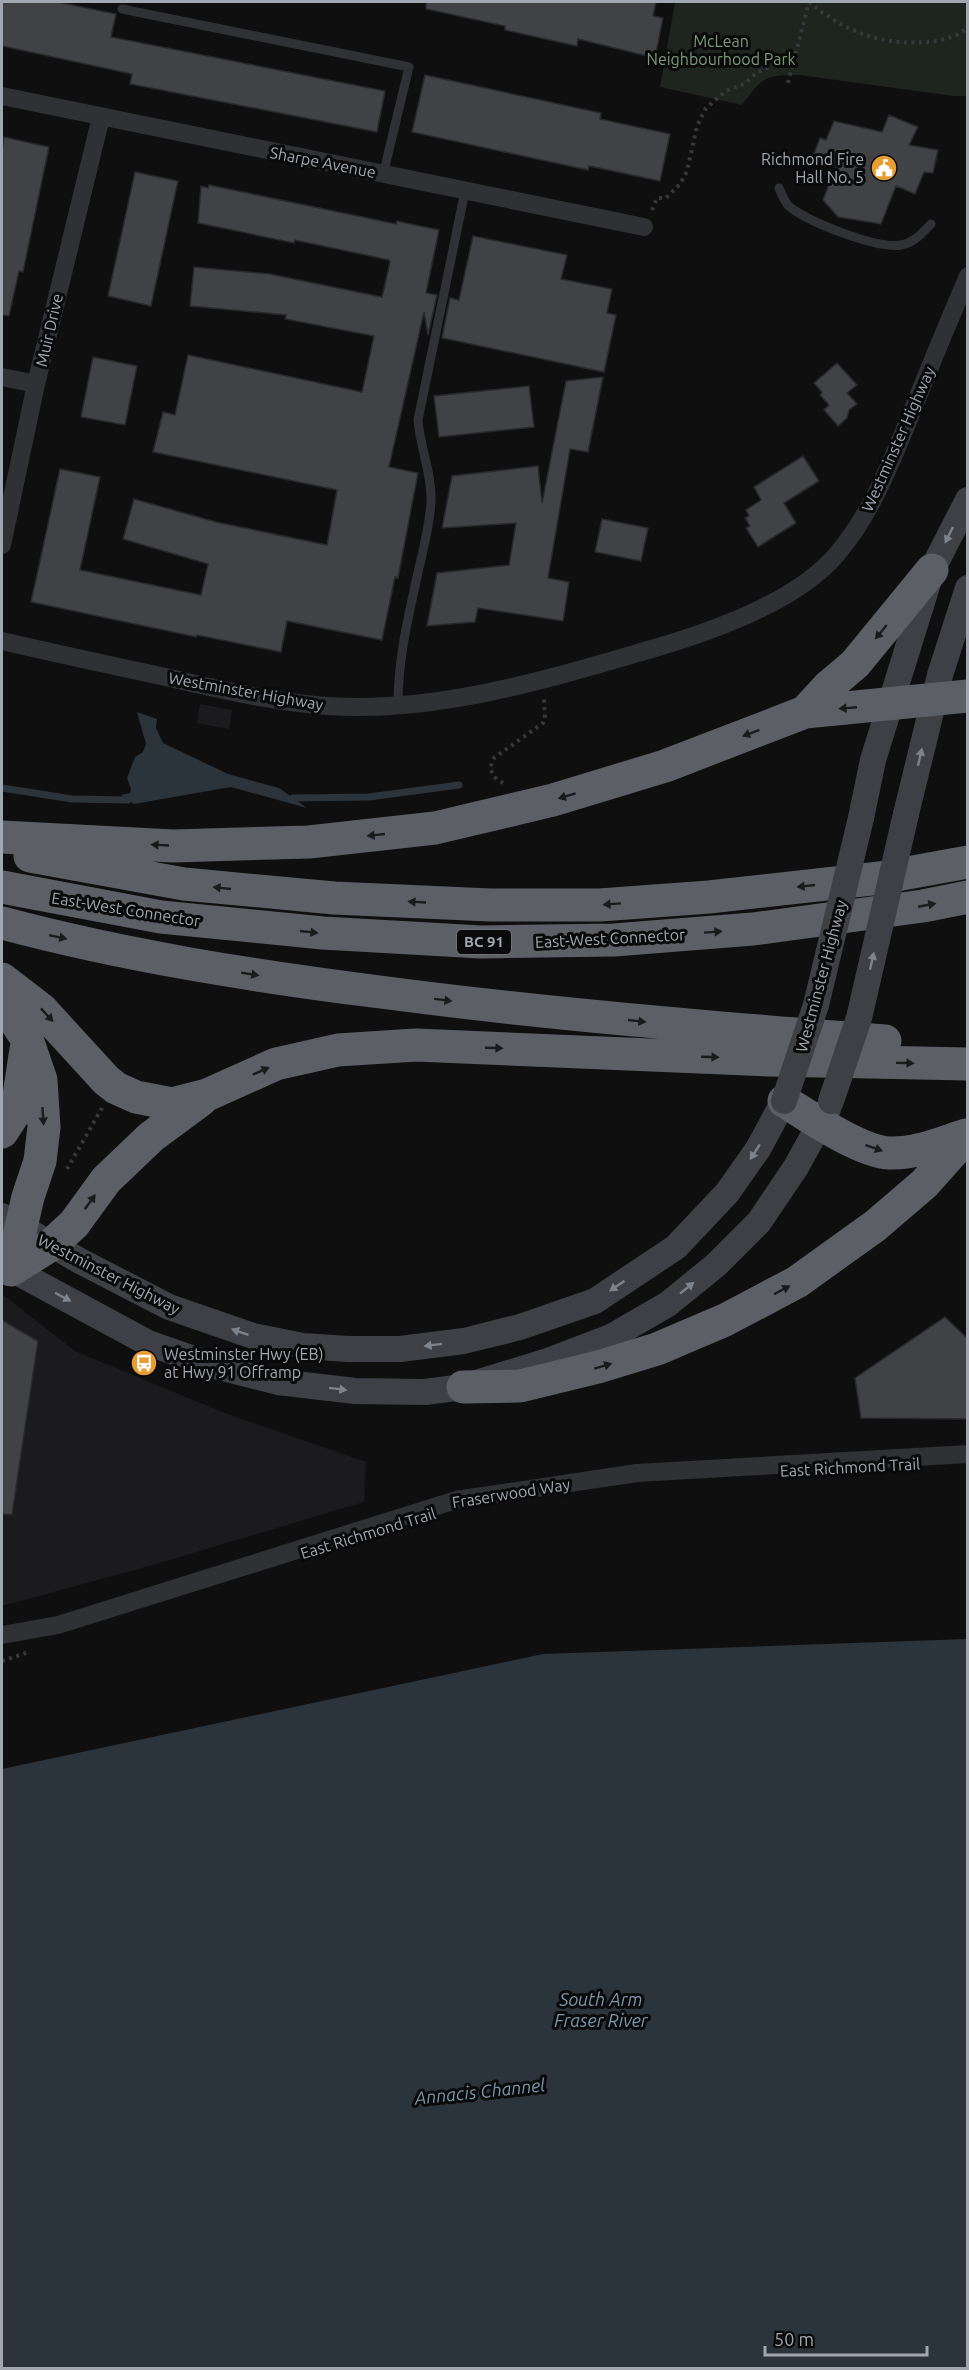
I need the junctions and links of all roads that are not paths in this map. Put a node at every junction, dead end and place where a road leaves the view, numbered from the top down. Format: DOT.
graph roads {
  1 [pos="122,9"];
  2 [pos="2,96"];
  3 [pos="101,117"];
  4 [pos="383,175"];
  5 [pos="779,188"];
  6 [pos="465,190"];
  7 [pos="931,224"];
  8 [pos="644,227"];
  9 [pos="968,276"];
  10 [pos="2,377"];
  11 [pos="36,384"];
  12 [pos="968,500"];
  13 [pos="2,545"];
  14 [pos="932,570"];
  15 [pos="968,588"];
  16 [pos="2,641"];
  17 [pos="968,696"];
  18 [pos="933,700"];
  19 [pos="398,704"];
  20 [pos="890,704"];
  21 [pos="806,712"];
  22 [pos="2,837"];
  23 [pos="2,850"];
  24 [pos="968,862"];
  25 [pos="2,887"];
  26 [pos="968,897"];
  27 [pos="2,923"];
  28 [pos="2,979"];
  29 [pos="2,1001"];
  30 [pos="27,1039"];
  31 [pos="968,1043"];
  32 [pos="968,1064"];
  33 [pos="207,1095"];
  34 [pos="784,1101"];
  35 [pos="826,1112"];
  36 [pos="2,1132"];
  37 [pos="968,1135"];
  38 [pos="11,1222"];
  39 [pos="51,1245"];
  40 [pos="6,1267"];
  41 [pos="463,1387"];
  42 [pos="968,1454"];
  43 [pos="2,1635"];
  1 -- 4 [label="lane"];
  2 -- 3 [label="street, Sharpe Avenue"];
  3 -- 4 [label="street, Sharpe Avenue"];
  3 -- 11 [label="street, Muir Drive"];
  4 -- 6 [label="street, Sharpe Avenue"];
  5 -- 7 [label="lane"];
  6 -- 8 [label="street, Sharpe Avenue"];
  6 -- 19 [label="lane"];
  9 -- 19 [label="street, Westminster Highway"];
  10 -- 11 [label="street"];
  11 -- 13 [label="street, Muir Drive"];
  12 -- 14 [label="main road, Westminster Highway, one-way"];
  14 -- 20 [label="main road, Westminster Highway"];
  14 -- 21 [label="highway, one-way"];
  15 -- 18 [label="main road"];
  16 -- 19 [label="street, Westminster Highway"];
  17 -- 18 [label="highway"];
  18 -- 20 [label="highway"];
  35 -- 18 [label="main road, one-way, bridge"];
  20 -- 21 [label="highway, one-way"];
  20 -- 34 [label="main road, Westminster Highway, bridge"];
  21 -- 22 [label="highway, one-way"];
  24 -- 23 [label="highway, East-West Connector / BC 91, one-way"];
  25 -- 26 [label="highway, East-West Connector / BC 91, one-way"];
  27 -- 31 [label="highway, one-way"];
  28 -- 33 [label="highway, one-way"];
  29 -- 30 [label="highway"];
  30 -- 36 [label="highway"];
  30 -- 38 [label="highway, one-way"];
  33 -- 32 [label="highway, one-way"];
  39 -- 33 [label="highway, one-way"];
  34 -- 35 [label="highway"];
  34 -- 39 [label="main road, Westminster Highway, one-way"];
  35 -- 37 [label="highway, one-way"];
  41 -- 35 [label="main road, one-way"];
  41 -- 37 [label="highway, one-way"];
  38 -- 39 [label="main road, Westminster Highway"];
  38 -- 40 [label="highway"];
  39 -- 40 [label="highway"];
  40 -- 41 [label="main road, one-way"];
  42 -- 43 [label="street, Fraserwood Way"];
}
